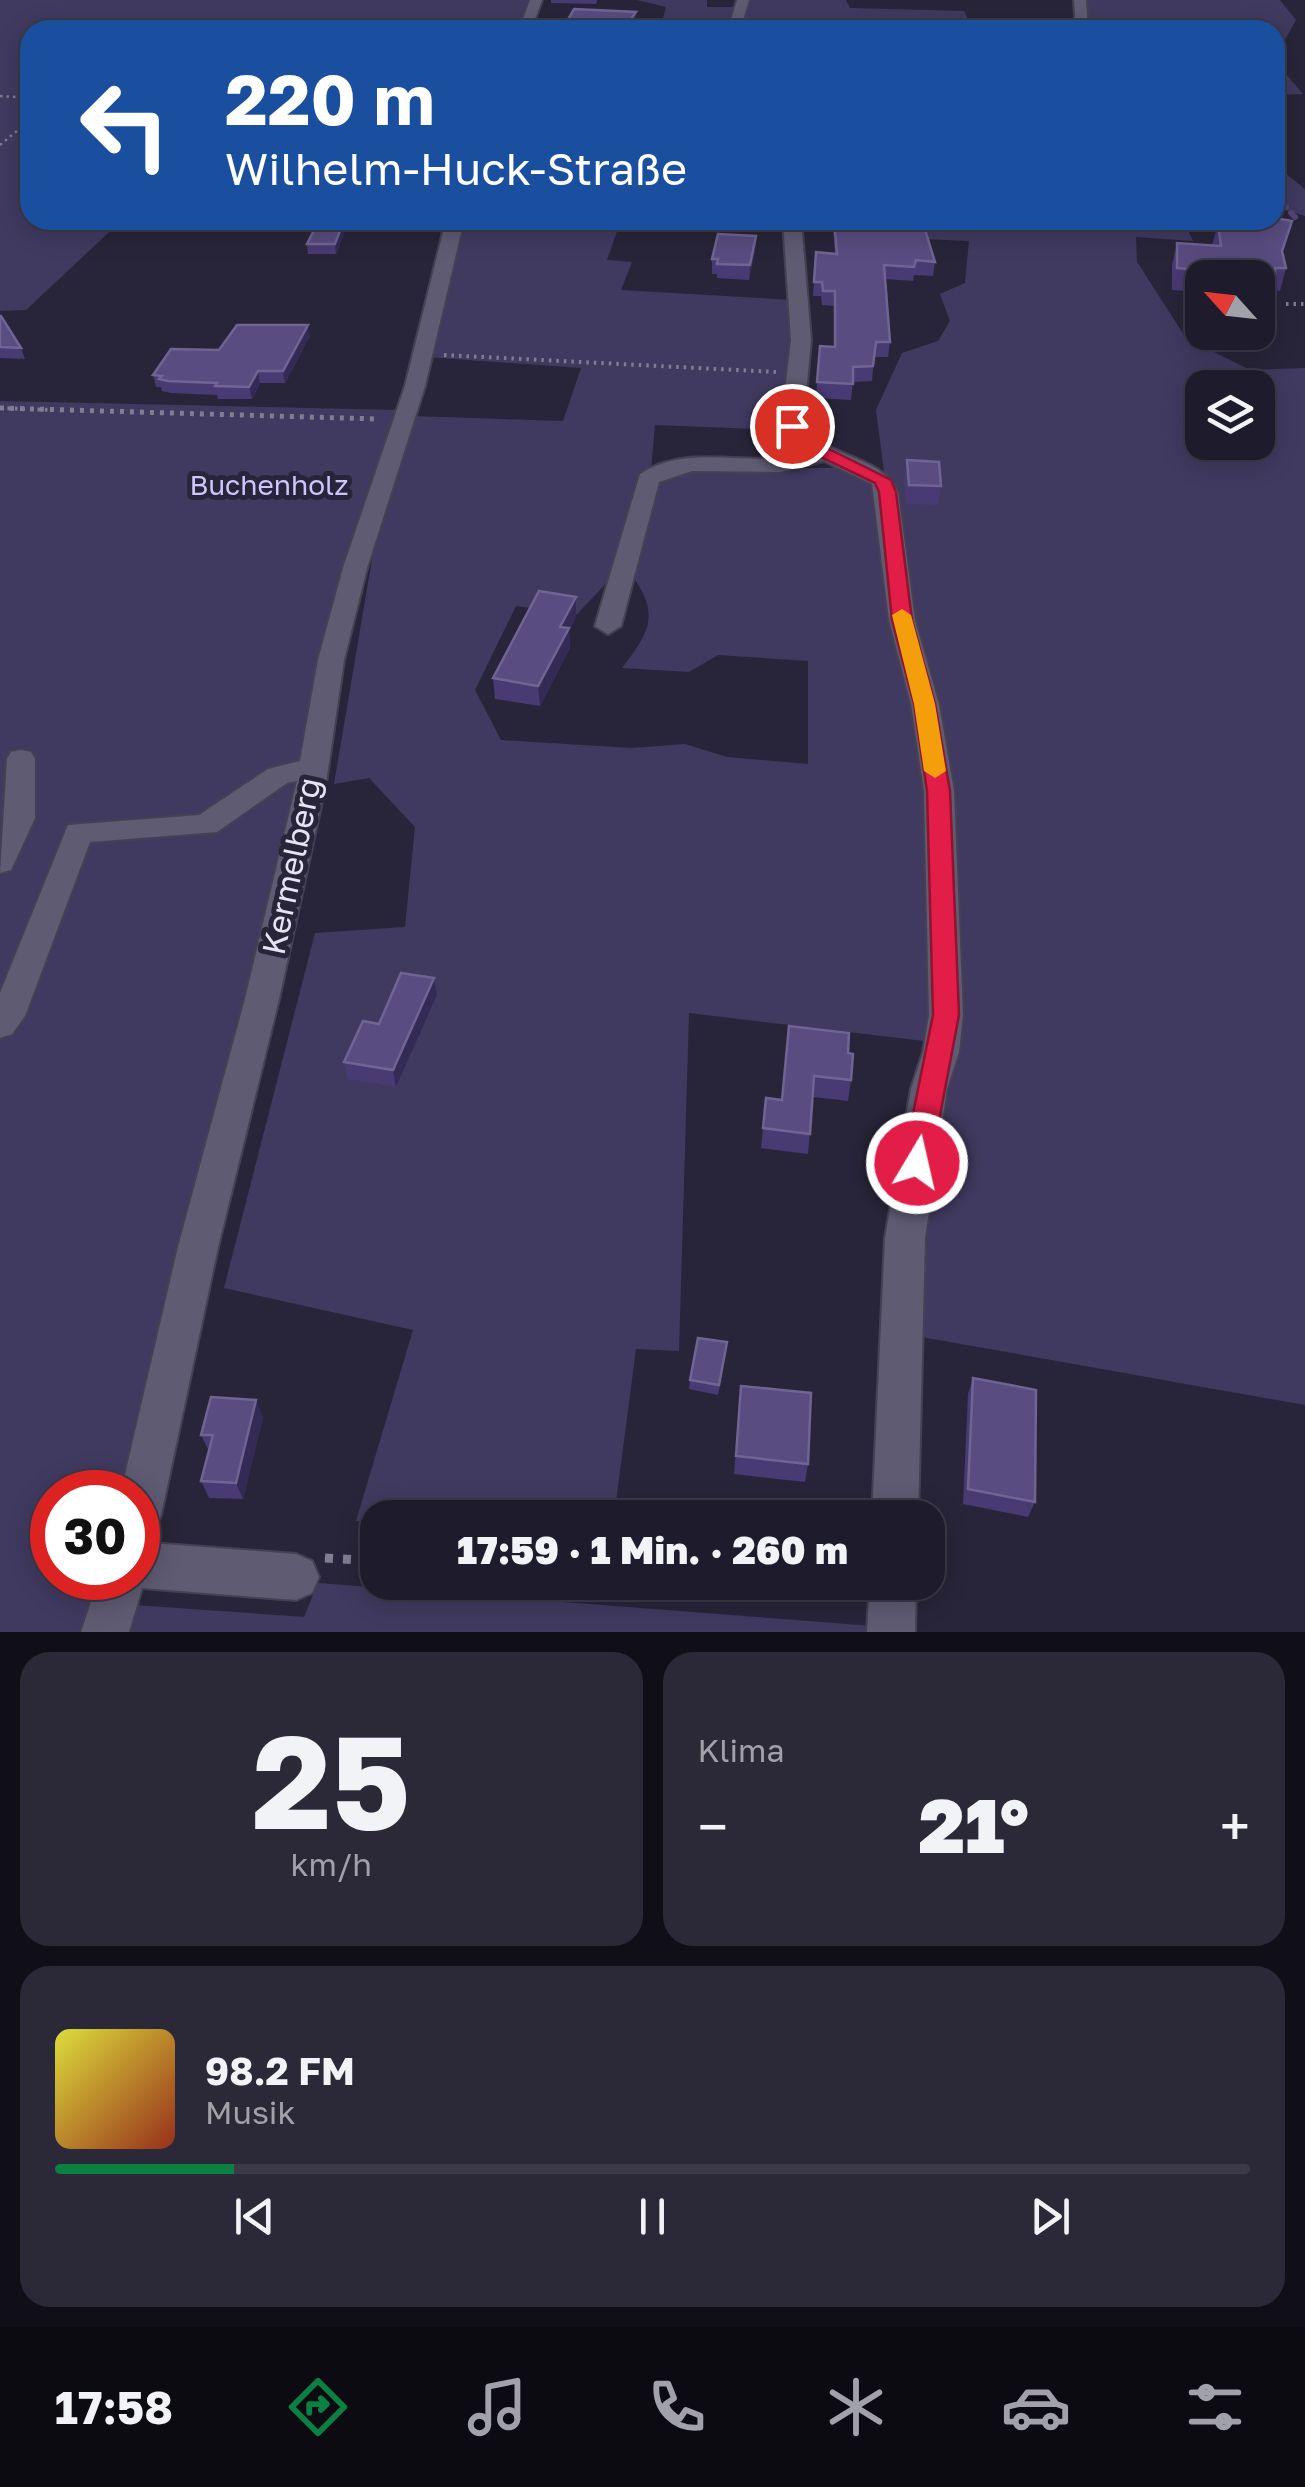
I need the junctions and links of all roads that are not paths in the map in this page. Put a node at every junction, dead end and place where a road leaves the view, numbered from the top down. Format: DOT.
graph roads {
  1 [pos="454,230"];
  2 [pos="793,230"];
  3 [pos="826,454"];
  4 [pos="608,626"];
  5 [pos="21,759"];
  6 [pos="313,768"];
  7 [pos="0,862"];
  8 [pos="0,1024"];
  9 [pos="148,1470"];
  10 [pos="896,1500"];
  11 [pos="160,1567"];
  12 [pos="296,1577"];
  13 [pos="115,1600"];
  14 [pos="105,1632"];
  1 -- 6 [label="street, Kermelberg"];
  2 -- 3 [label="street"];
  3 -- 4 [label="street"];
  3 -- 10 [label="street"];
  5 -- 7 [label="street"];
  6 -- 8 [label="street"];
  6 -- 9 [label="street, Kermelberg"];
  11 -- 12 [label="street"];
  13 -- 14 [label="street"];
}
